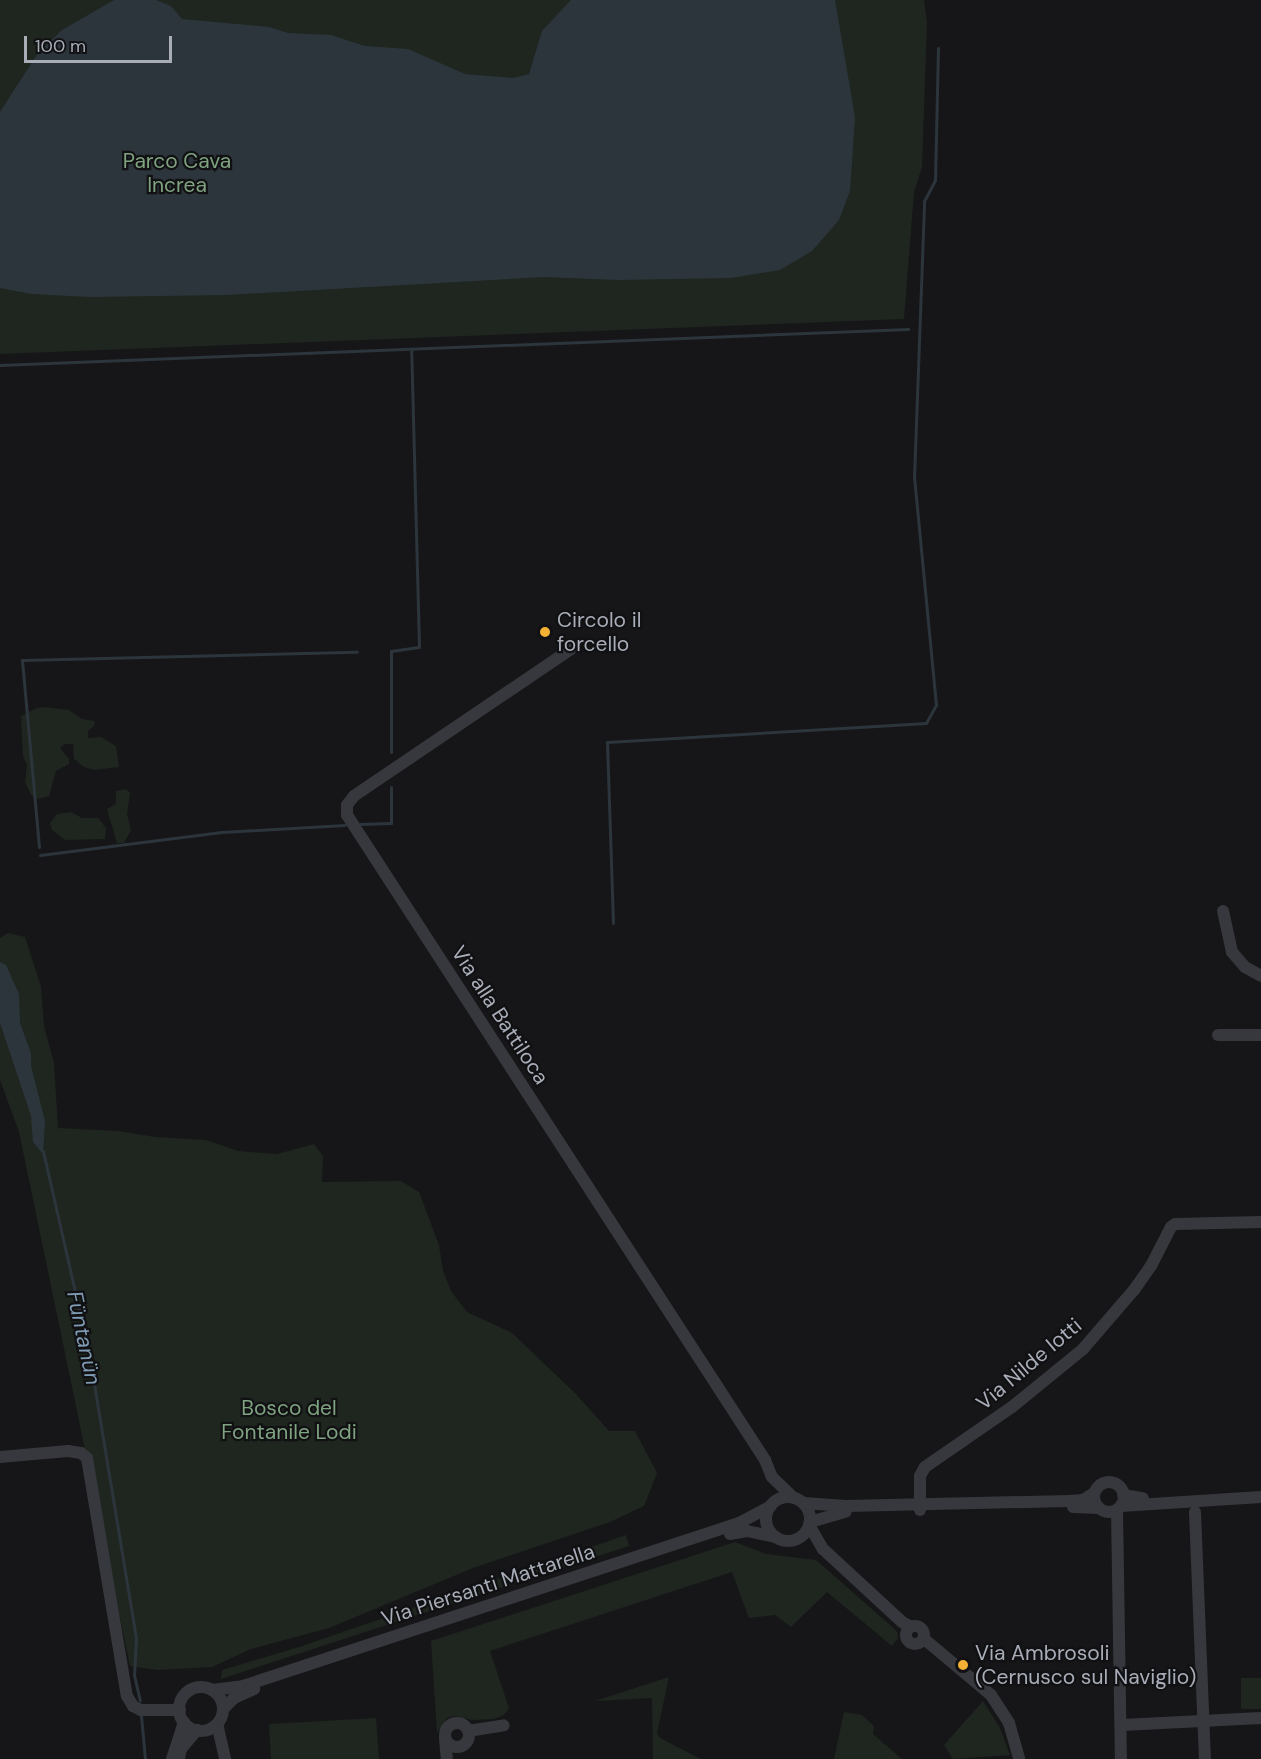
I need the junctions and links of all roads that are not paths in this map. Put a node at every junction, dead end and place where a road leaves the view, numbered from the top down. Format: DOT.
graph roads {
  1 [pos="571,649"];
  2 [pos="1223,911"];
  3 [pos="1261,976"];
  4 [pos="1218,1035"];
  5 [pos="1261,1035"];
  6 [pos="1261,1222"];
  7 [pos="0,1457"];
  8 [pos="772,1477"];
  9 [pos="1261,1491"];
  10 [pos="1094,1493"];
  11 [pos="1261,1497"];
  12 [pos="798,1501"];
  13 [pos="772,1505"];
  14 [pos="1113,1506"];
  15 [pos="920,1508"];
  16 [pos="1195,1512"];
  17 [pos="809,1523"];
  18 [pos="776,1537"];
  19 [pos="794,1540"];
  20 [pos="823,1549"];
  21 [pos="212,1690"];
  22 [pos="223,1709"];
  23 [pos="182,1716"];
  24 [pos="1261,1718"];
  25 [pos="1204,1721"];
  26 [pos="504,1725"];
  27 [pos="1122,1725"];
  28 [pos="215,1726"];
  29 [pos="197,1730"];
  30 [pos="468,1731"];
  31 [pos="445,1738"];
  32 [pos="456,1747"];
  33 [pos="172,1759"];
  34 [pos="179,1759"];
  35 [pos="225,1759"];
  36 [pos="447,1759"];
  37 [pos="1019,1759"];
  38 [pos="1121,1759"];
  39 [pos="1205,1759"];
  1 -- 8 [label="street, Via alla Battiloca"];
  2 -- 3 [label="street"];
  4 -- 5 [label="street"];
  6 -- 15 [label="street, Via Nilde Iotti"];
  7 -- 23 [label="street"];
  8 -- 12 [label="street, Via alla Battiloca"];
  8 -- 13 [label="street, Via alla Battiloca"];
  9 -- 14 [label="street"];
  10 -- 14 [label="street"];
  10 -- 14 [label="street"];
  10 -- 15 [label="street"];
  11 -- 14 [label="street"];
  12 -- 13 [label="street"];
  12 -- 15 [label="street"];
  12 -- 17 [label="street"];
  13 -- 18 [label="street"];
  13 -- 21 [label="street, Via Piersanti Mattarella"];
  14 -- 15 [label="street"];
  14 -- 27 [label="street"];
  15 -- 17 [label="street"];
  16 -- 25 [label="street"];
  17 -- 19 [label="street"];
  17 -- 20 [label="street"];
  18 -- 19 [label="street"];
  18 -- 22 [label="street, Via Piersanti Mattarella"];
  19 -- 20 [label="street"];
  20 -- 37 [label="street"];
  21 -- 22 [label="street"];
  21 -- 23 [label="street"];
  22 -- 28 [label="street"];
  23 -- 29 [label="street"];
  23 -- 33 [label="street"];
  24 -- 25 [label="street"];
  25 -- 27 [label="street"];
  25 -- 39 [label="street"];
  26 -- 30 [label="street"];
  27 -- 38 [label="street"];
  28 -- 29 [label="street"];
  28 -- 35 [label="street"];
  29 -- 34 [label="street"];
  30 -- 31 [label="street"];
  30 -- 32 [label="street"];
  31 -- 32 [label="street"];
  31 -- 36 [label="street"];
  32 -- 36 [label="street"];
}
